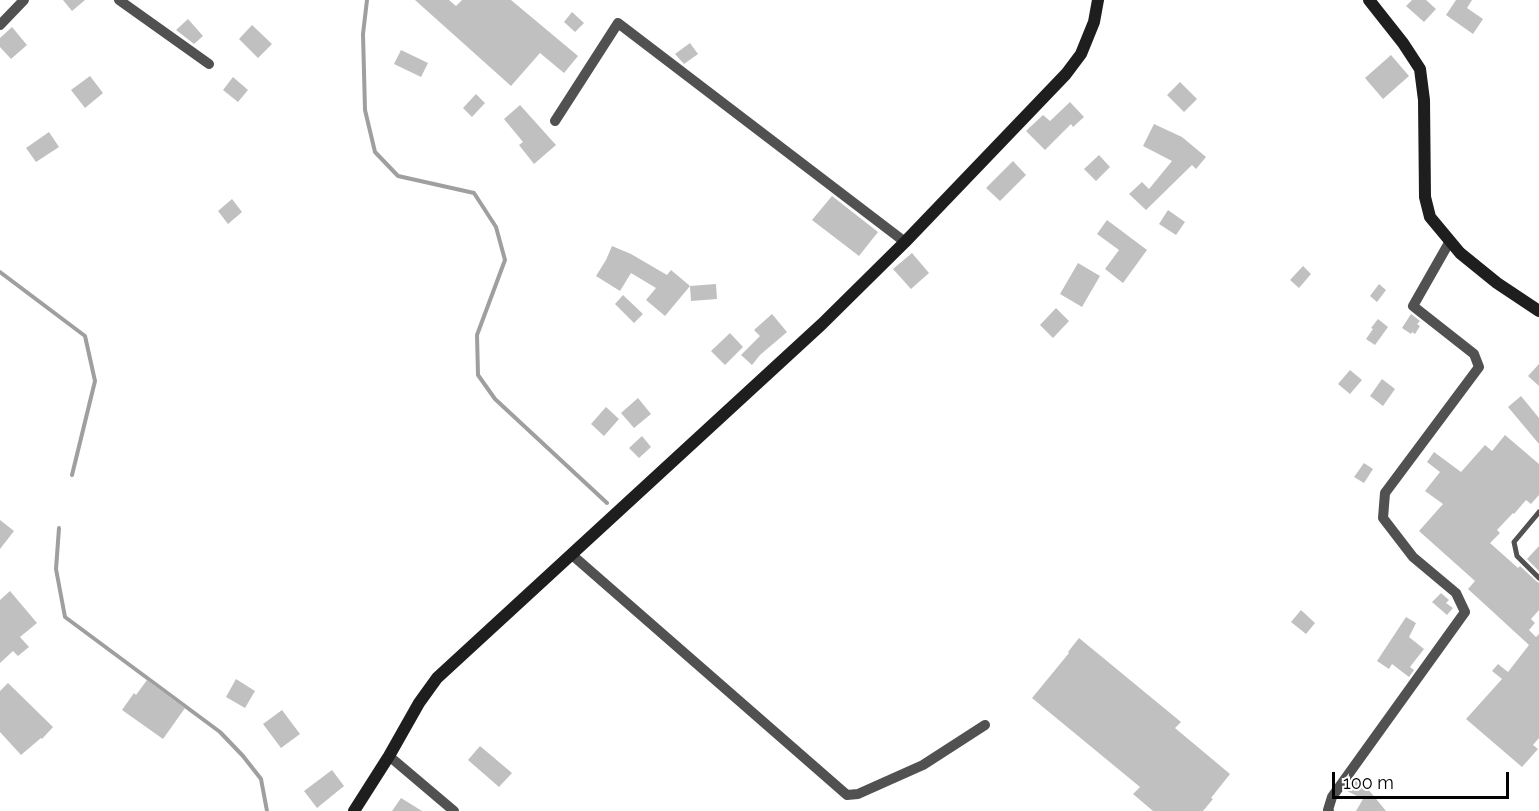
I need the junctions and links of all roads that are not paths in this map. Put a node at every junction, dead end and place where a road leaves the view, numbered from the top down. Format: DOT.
graph roads {
  1 [pos="24,0"];
  2 [pos="119,0"];
  3 [pos="1098,0"];
  4 [pos="1368,0"];
  5 [pos="0,25"];
  6 [pos="209,64"];
  7 [pos="555,121"];
  8 [pos="905,242"];
  9 [pos="1450,242"];
  10 [pos="1539,311"];
  11 [pos="1539,512"];
  12 [pos="571,554"];
  13 [pos="1539,578"];
  14 [pos="985,725"];
  15 [pos="389,756"];
  16 [pos="354,811"];
  17 [pos="454,811"];
  18 [pos="1329,811"];
  1 -- 5 [label="street"];
  2 -- 6 [label="street"];
  3 -- 8 [label="street"];
  4 -- 9 [label="street"];
  7 -- 8 [label="street"];
  8 -- 12 [label="street"];
  9 -- 10 [label="street"];
  9 -- 18 [label="street"];
  11 -- 13 [label="lane"];
  12 -- 14 [label="street"];
  12 -- 15 [label="street"];
  15 -- 16 [label="street"];
  15 -- 17 [label="street"];
}
